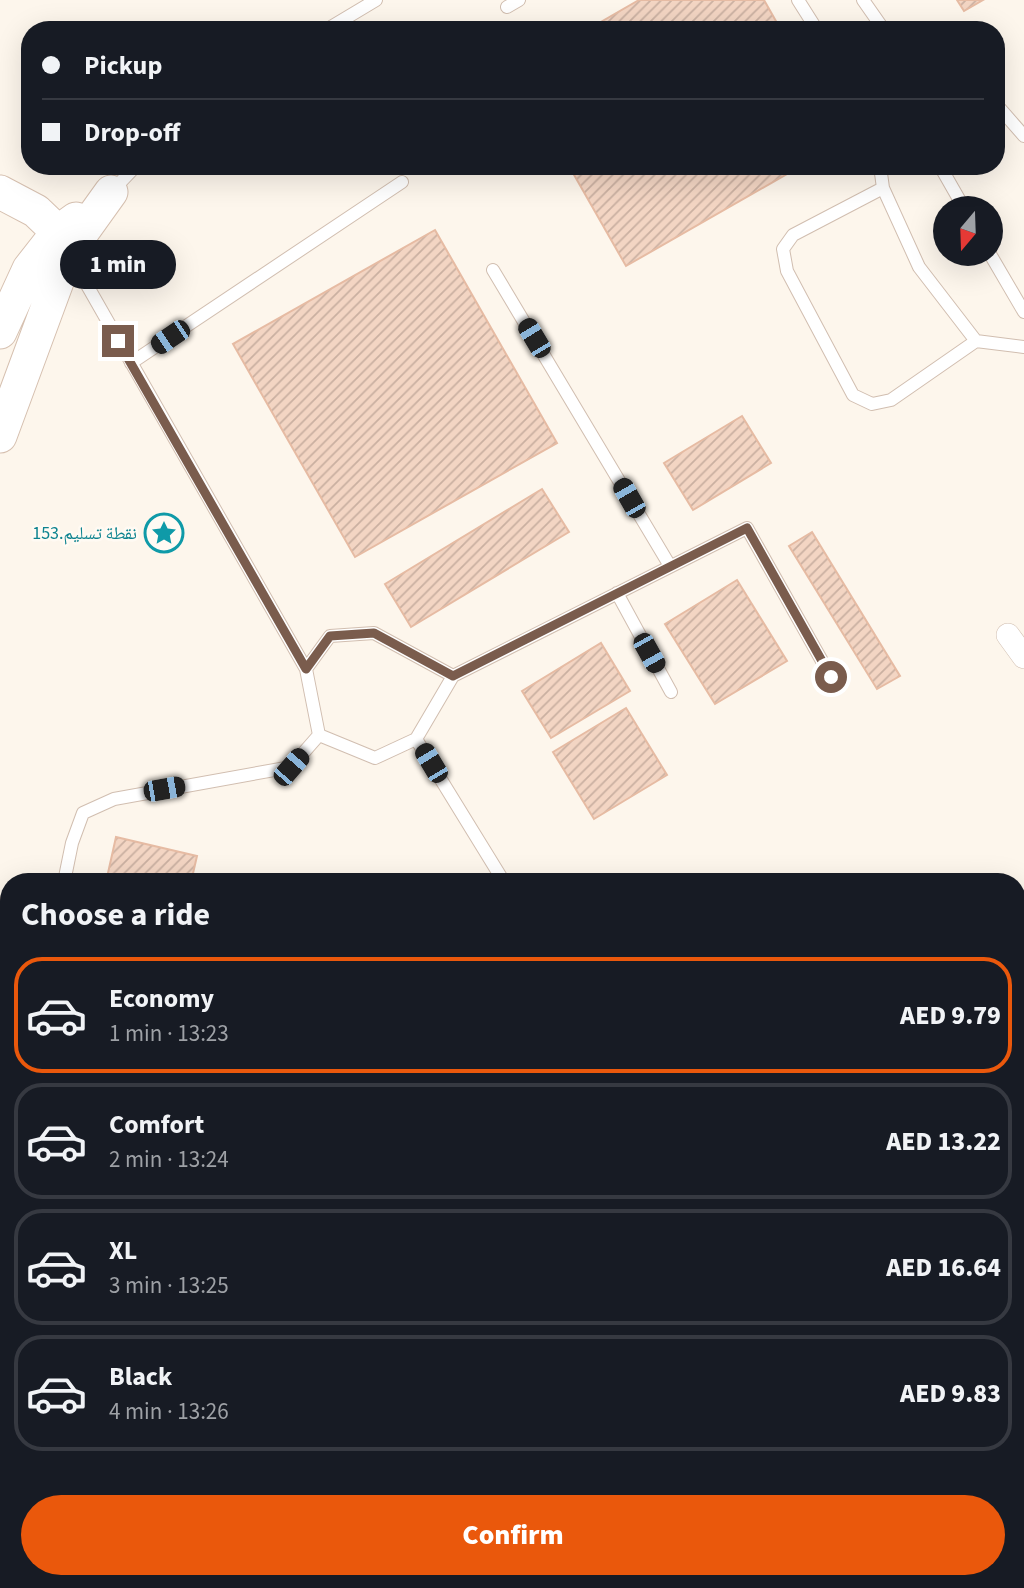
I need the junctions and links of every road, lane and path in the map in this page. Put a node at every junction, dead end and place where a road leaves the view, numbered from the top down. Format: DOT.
graph roads {
  1 [pos="376,0"];
  2 [pos="519,0"];
  3 [pos="798,0"];
  4 [pos="863,0"];
  5 [pos="507,7"];
  6 [pos="341,21"];
  7 [pos="811,21"];
  8 [pos="878,21"];
  9 [pos="1005,114"];
  10 [pos="1024,136"];
  11 [pos="127,175"];
  12 [pos="881,175"];
  13 [pos="945,175"];
  14 [pos="402,182"];
  15 [pos="883,188"];
  16 [pos="0,192"];
  17 [pos="111,192"];
  18 [pos="957,196"];
  19 [pos="63,242"];
  20 [pos="997,266"];
  21 [pos="493,270"];
  22 [pos="1024,312"];
  23 [pos="0,332"];
  24 [pos="976,341"];
  25 [pos="1024,347"];
  26 [pos="131,363"];
  27 [pos="0,436"];
  28 [pos="670,566"];
  29 [pos="617,593"];
  30 [pos="1008,635"];
  31 [pos="1024,657"];
  32 [pos="306,669"];
  33 [pos="453,676"];
  34 [pos="831,677"];
  35 [pos="671,692"];
  36 [pos="319,735"];
  37 [pos="416,739"];
  38 [pos="66,873"];
  39 [pos="498,873"];
  1 -- 6 [label="lane"];
  2 -- 5 [label="lane"];
  3 -- 7 [label="lane"];
  4 -- 8 [label="lane"];
  9 -- 10 [label="lane"];
  11 -- 17 [label="lane"];
  12 -- 15 [label="lane"];
  13 -- 18 [label="lane"];
  14 -- 26 [label="lane"];
  15 -- 24 [label="lane"];
  15 -- 24 [label="lane"];
  16 -- 19 [label="main road"];
  17 -- 19 [label="main road"];
  19 -- 23 [label="main road"];
  19 -- 26 [label="lane"];
  19 -- 27 [label="main road"];
  20 -- 22 [label="lane"];
  21 -- 28 [label="lane"];
  24 -- 25 [label="lane"];
  26 -- 32 [label="lane"];
  28 -- 29 [label="lane"];
  28 -- 34 [label="lane"];
  29 -- 33 [label="lane"];
  29 -- 35 [label="lane"];
  30 -- 31 [label="street"];
  32 -- 33 [label="lane"];
  32 -- 36 [label="lane"];
  33 -- 37 [label="lane"];
  36 -- 37 [label="lane"];
  36 -- 38 [label="lane"];
  37 -- 39 [label="lane"];
}
